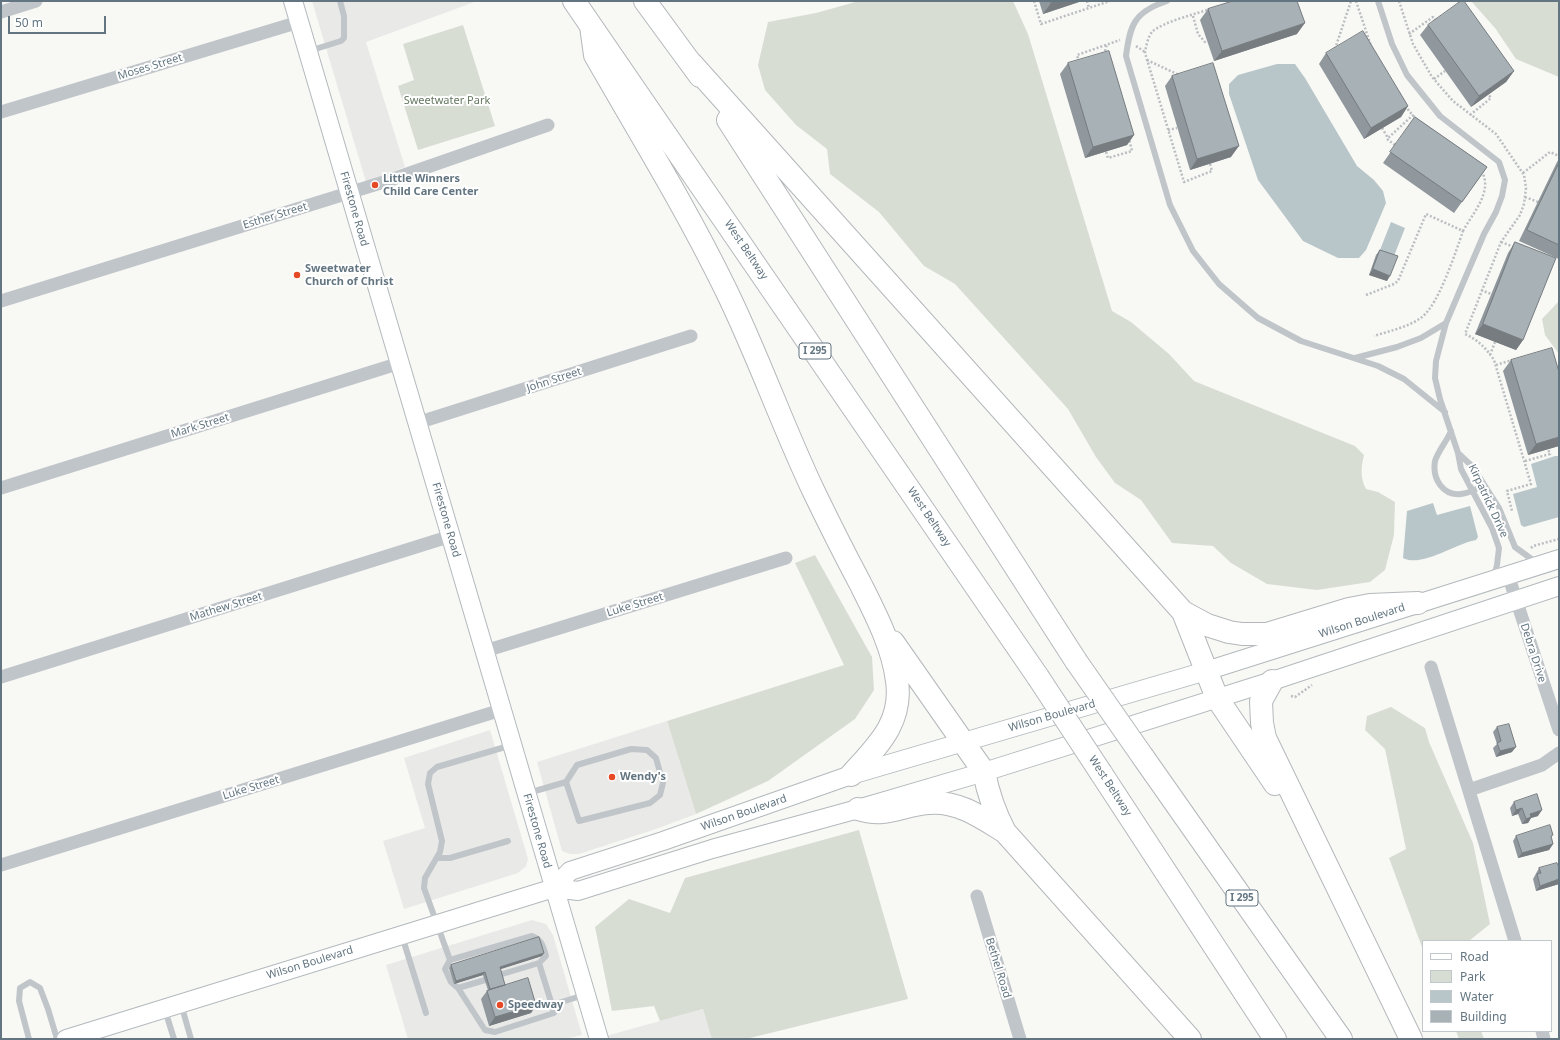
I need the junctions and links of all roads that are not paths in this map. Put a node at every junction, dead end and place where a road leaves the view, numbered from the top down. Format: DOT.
graph roads {
  1 [pos="36,1"];
  2 [pos="292,1"];
  3 [pos="340,1"];
  4 [pos="574,1"];
  5 [pos="645,1"];
  6 [pos="1167,1"];
  7 [pos="1378,1"];
  8 [pos="1,12"];
  9 [pos="299,22"];
  10 [pos="591,26"];
  11 [pos="308,52"];
  12 [pos="692,64"];
  13 [pos="1,112"];
  14 [pos="548,125"];
  15 [pos="349,193"];
  16 [pos="1,301"];
  17 [pos="1446,323"];
  18 [pos="691,336"];
  19 [pos="1355,358"];
  20 [pos="400,364"];
  21 [pos="1445,412"];
  22 [pos="417,423"];
  23 [pos="1452,431"];
  24 [pos="1458,453"];
  25 [pos="1484,485"];
  26 [pos="1,488"];
  27 [pos="1473,492"];
  28 [pos="451,536"];
  29 [pos="786,558"];
  30 [pos="1559,559"];
  31 [pos="1540,565"];
  32 [pos="1501,577"];
  33 [pos="1559,586"];
  34 [pos="1516,600"];
  35 [pos="1418,603"];
  36 [pos="1183,612"];
  37 [pos="879,622"];
  38 [pos="484,651"];
  39 [pos="1431,667"];
  40 [pos="1206,671"];
  41 [pos="1,677"];
  42 [pos="1272,681"];
  43 [pos="1217,698"];
  44 [pos="501,710"];
  45 [pos="1559,730"];
  46 [pos="963,742"];
  47 [pos="512,745"];
  48 [pos="1559,753"];
  49 [pos="984,772"];
  50 [pos="851,775"];
  51 [pos="566,782"];
  52 [pos="1469,790"];
  53 [pos="526,793"];
  54 [pos="858,809"];
  55 [pos="1310,830"];
  56 [pos="1005,832"];
  57 [pos="508,841"];
  58 [pos="436,858"];
  59 [pos="1,865"];
  60 [pos="554,888"];
  61 [pos="977,896"];
  62 [pos="436,924"];
  63 [pos="401,935"];
  64 [pos="1514,940"];
  65 [pos="461,956"];
  66 [pos="450,960"];
  67 [pos="535,962"];
  68 [pos="463,963"];
  69 [pos="503,972"];
  70 [pos="484,980"];
  71 [pos="458,988"];
  72 [pos="585,994"];
  73 [pos="552,1005"];
  74 [pos="173,1006"];
  75 [pos="426,1013"];
  76 [pos="29,1039"];
  77 [pos="57,1039"];
  78 [pos="66,1039"];
  79 [pos="174,1039"];
  80 [pos="191,1039"];
  81 [pos="599,1039"];
  82 [pos="1020,1039"];
  83 [pos="1190,1039"];
  84 [pos="1275,1039"];
  85 [pos="1341,1039"];
  86 [pos="1411,1039"];
  1 -- 8 [label="street"];
  2 -- 9 [label="main road, Firestone Road"];
  3 -- 11 [label="lane"];
  4 -- 10 [label="highway, West Beltway / I 295"];
  5 -- 12 [label="highway, I 295"];
  6 -- 19 [label="lane"];
  7 -- 17 [label="lane"];
  9 -- 11 [label="main road, Firestone Road"];
  9 -- 13 [label="street, Moses Street"];
  10 -- 37 [label="highway"];
  10 -- 84 [label="highway, West Beltway / I 295, bridge"];
  11 -- 15 [label="main road, Firestone Road"];
  12 -- 36 [label="highway"];
  12 -- 85 [label="highway, I 295, bridge"];
  14 -- 15 [label="street, Esther Street"];
  15 -- 16 [label="street, Esther Street"];
  15 -- 20 [label="main road, Firestone Road"];
  17 -- 19 [label="lane"];
  17 -- 21 [label="lane"];
  18 -- 22 [label="street, John Street"];
  19 -- 21 [label="lane"];
  20 -- 22 [label="main road, Firestone Road"];
  20 -- 26 [label="street, Mark Street"];
  21 -- 23 [label="lane"];
  22 -- 28 [label="main road, Firestone Road"];
  23 -- 24 [label="lane"];
  23 -- 27 [label="lane"];
  24 -- 25 [label="lane, Kirpatrick Drive"];
  24 -- 27 [label="lane, Kirpatrick Drive"];
  25 -- 27 [label="lane"];
  25 -- 31 [label="lane, Kirpatrick Drive"];
  27 -- 32 [label="lane, Kirpatrick Drive"];
  28 -- 38 [label="main road, Firestone Road"];
  28 -- 41 [label="street, Mathew Street"];
  29 -- 38 [label="street, Luke Street"];
  30 -- 31 [label="main road, Wilson Boulevard"];
  31 -- 32 [label="main road, Wilson Boulevard"];
  32 -- 34 [label="street, Debra Drive"];
  32 -- 35 [label="main road, Wilson Boulevard"];
  33 -- 34 [label="main road, Wilson Boulevard"];
  34 -- 42 [label="main road, Wilson Boulevard"];
  34 -- 45 [label="street, Debra Drive"];
  35 -- 36 [label="highway"];
  35 -- 40 [label="main road, Wilson Boulevard"];
  36 -- 40 [label="highway"];
  37 -- 46 [label="highway"];
  37 -- 50 [label="highway"];
  38 -- 44 [label="main road, Firestone Road"];
  39 -- 52 [label="street"];
  40 -- 43 [label="highway"];
  40 -- 46 [label="main road, Wilson Boulevard"];
  42 -- 43 [label="main road, Wilson Boulevard"];
  42 -- 55 [label="highway"];
  43 -- 49 [label="main road, Wilson Boulevard"];
  43 -- 55 [label="highway"];
  44 -- 47 [label="main road, Firestone Road"];
  44 -- 59 [label="street, Luke Street"];
  46 -- 49 [label="highway"];
  46 -- 50 [label="main road, Wilson Boulevard"];
  47 -- 53 [label="main road, Firestone Road"];
  47 -- 58 [label="lane"];
  48 -- 52 [label="street"];
  49 -- 54 [label="main road, Wilson Boulevard"];
  49 -- 56 [label="highway"];
  50 -- 60 [label="main road, Wilson Boulevard"];
  51 -- 51 [label="lane"];
  51 -- 53 [label="lane"];
  52 -- 64 [label="street"];
  53 -- 60 [label="main road, Firestone Road"];
  54 -- 56 [label="highway"];
  54 -- 60 [label="main road, Wilson Boulevard"];
  55 -- 86 [label="highway"];
  56 -- 83 [label="highway"];
  57 -- 58 [label="lane"];
  58 -- 62 [label="lane"];
  60 -- 62 [label="main road, Wilson Boulevard"];
  60 -- 72 [label="main road, Firestone Road"];
  61 -- 82 [label="street, Bethel Road"];
  62 -- 63 [label="main road, Wilson Boulevard"];
  62 -- 66 [label="lane"];
  63 -- 74 [label="main road, Wilson Boulevard"];
  63 -- 75 [label="lane"];
  65 -- 66 [label="lane"];
  65 -- 67 [label="lane"];
  65 -- 68 [label="lane"];
  66 -- 71 [label="lane"];
  67 -- 69 [label="lane"];
  67 -- 73 [label="lane"];
  70 -- 71 [label="lane"];
  71 -- 73 [label="lane"];
  72 -- 73 [label="lane"];
  72 -- 81 [label="main road, Firestone Road"];
  74 -- 78 [label="main road, Wilson Boulevard"];
  74 -- 79 [label="lane"];
  74 -- 80 [label="lane"];
  76 -- 77 [label="lane"];
}
